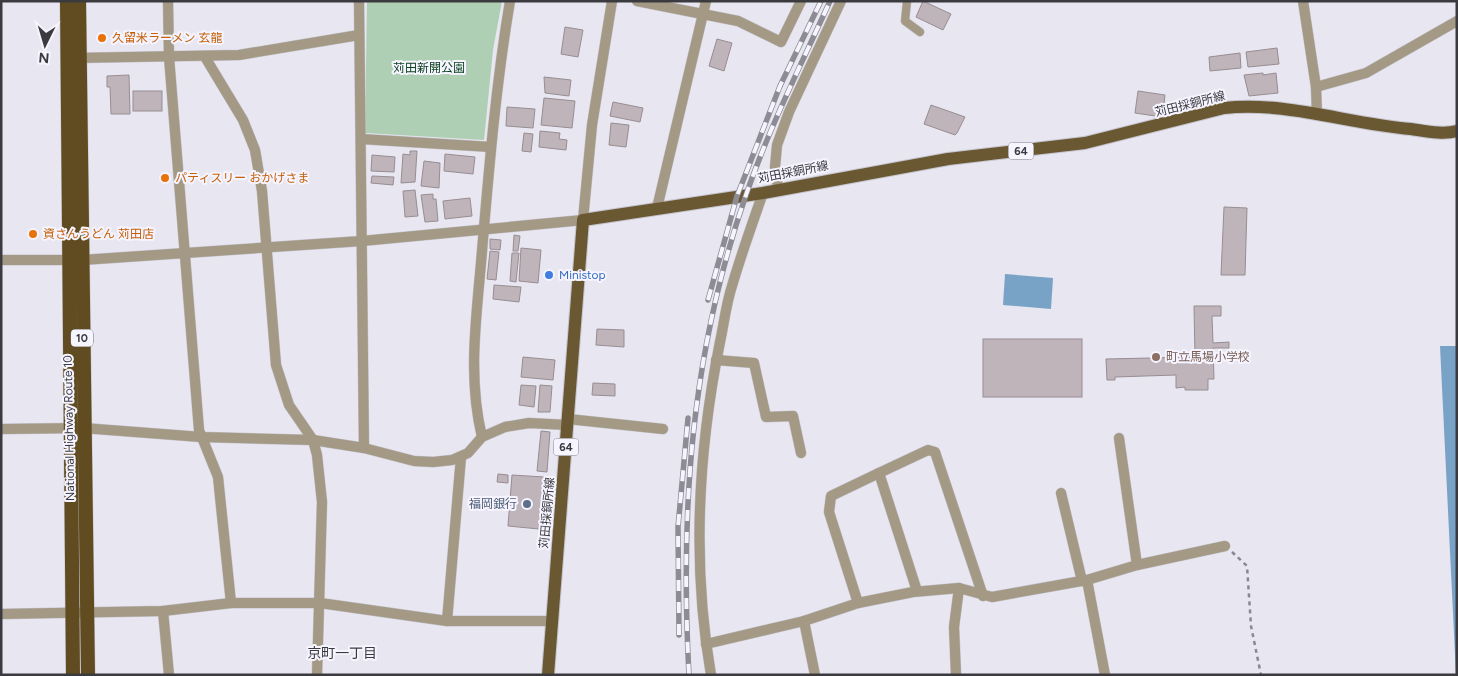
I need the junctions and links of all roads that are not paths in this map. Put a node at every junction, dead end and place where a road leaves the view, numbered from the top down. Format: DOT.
graph roads {
  1 [pos="67,1"];
  2 [pos="79,1"];
  3 [pos="168,1"];
  4 [pos="359,1"];
  5 [pos="510,1"];
  6 [pos="612,1"];
  7 [pos="637,1"];
  8 [pos="706,1"];
  9 [pos="801,1"];
  10 [pos="841,1"];
  11 [pos="907,1"];
  12 [pos="1303,1"];
  13 [pos="702,14"];
  14 [pos="1457,21"];
  15 [pos="920,32"];
  16 [pos="359,35"];
  17 [pos="205,56"];
  18 [pos="169,57"];
  19 [pos="73,58"];
  20 [pos="1316,87"];
  21 [pos="1317,115"];
  22 [pos="1457,131"];
  23 [pos="361,139"];
  24 [pos="491,147"];
  25 [pos="778,189"];
  26 [pos="763,193"];
  27 [pos="657,208"];
  28 [pos="583,220"];
  29 [pos="484,229"];
  30 [pos="362,241"];
  31 [pos="266,246"];
  32 [pos="186,252"];
  33 [pos="1,260"];
  34 [pos="76,260"];
  35 [pos="716,360"];
  36 [pos="568,422"];
  37 [pos="663,428"];
  38 [pos="1,429"];
  39 [pos="78,429"];
  40 [pos="201,437"];
  41 [pos="482,437"];
  42 [pos="1119,438"];
  43 [pos="314,440"];
  44 [pos="364,448"];
  45 [pos="801,453"];
  46 [pos="461,457"];
  47 [pos="879,473"];
  48 [pos="1061,493"];
  49 [pos="1225,546"];
  50 [pos="1136,565"];
  51 [pos="1084,580"];
  52 [pos="959,588"];
  53 [pos="917,592"];
  54 [pos="983,596"];
  55 [pos="232,603"];
  56 [pos="320,603"];
  57 [pos="858,603"];
  58 [pos="163,611"];
  59 [pos="80,613"];
  60 [pos="1,614"];
  61 [pos="447,621"];
  62 [pos="552,621"];
  63 [pos="804,621"];
  64 [pos="706,644"];
  65 [pos="73,675"];
  66 [pos="88,675"];
  67 [pos="169,675"];
  68 [pos="317,675"];
  69 [pos="548,675"];
  70 [pos="711,675"];
  71 [pos="815,675"];
  72 [pos="956,675"];
  73 [pos="1106,675"];
  1 -- 19 [label="highway, National Highway Route 10 / 10"];
  2 -- 19 [label="highway, National Highway Route 10 / 10"];
  3 -- 18 [label="street"];
  4 -- 16 [label="street"];
  5 -- 24 [label="street"];
  6 -- 28 [label="street"];
  7 -- 13 [label="street"];
  8 -- 13 [label="street"];
  9 -- 13 [label="street"];
  10 -- 25 [label="street"];
  11 -- 15 [label="lane"];
  12 -- 20 [label="street"];
  13 -- 27 [label="street"];
  14 -- 20 [label="street"];
  16 -- 17 [label="street"];
  16 -- 23 [label="street"];
  17 -- 18 [label="street"];
  17 -- 31 [label="street"];
  18 -- 19 [label="street"];
  18 -- 32 [label="street"];
  19 -- 34 [label="highway, National Highway Route 10 / 10"];
  20 -- 21 [label="street"];
  21 -- 22 [label="main road, 苅田採銅所線 / 64"];
  21 -- 25 [label="main road, 苅田採銅所線 / 64"];
  23 -- 24 [label="street"];
  23 -- 30 [label="street"];
  24 -- 29 [label="street"];
  25 -- 26 [label="main road, 苅田採銅所線 / 64"];
  26 -- 27 [label="main road, 苅田採銅所線 / 64"];
  26 -- 35 [label="street"];
  27 -- 28 [label="main road, 苅田採銅所線 / 64"];
  28 -- 29 [label="street"];
  28 -- 36 [label="main road, 苅田採銅所線 / 64"];
  29 -- 30 [label="street"];
  29 -- 41 [label="street"];
  30 -- 31 [label="street"];
  30 -- 44 [label="street"];
  31 -- 32 [label="street"];
  31 -- 43 [label="street"];
  32 -- 34 [label="street"];
  32 -- 40 [label="street"];
  33 -- 34 [label="street"];
  34 -- 39 [label="highway, National Highway Route 10 / 10"];
  35 -- 45 [label="street"];
  35 -- 64 [label="street"];
  36 -- 37 [label="street"];
  36 -- 41 [label="street"];
  36 -- 62 [label="main road, 苅田採銅所線 / 64"];
  38 -- 39 [label="street"];
  39 -- 40 [label="street"];
  39 -- 59 [label="highway, National Highway Route 10 / 10"];
  40 -- 43 [label="street"];
  40 -- 55 [label="street"];
  41 -- 46 [label="street"];
  42 -- 50 [label="street"];
  43 -- 44 [label="street"];
  43 -- 56 [label="street"];
  44 -- 46 [label="street"];
  46 -- 61 [label="street"];
  47 -- 53 [label="street"];
  47 -- 54 [label="street"];
  47 -- 57 [label="street"];
  48 -- 51 [label="street"];
  49 -- 50 [label="street"];
  50 -- 51 [label="street"];
  51 -- 54 [label="street"];
  51 -- 73 [label="street"];
  52 -- 53 [label="street"];
  52 -- 54 [label="street"];
  52 -- 72 [label="street"];
  53 -- 57 [label="street"];
  55 -- 56 [label="street"];
  55 -- 58 [label="street"];
  56 -- 61 [label="street"];
  56 -- 68 [label="street"];
  57 -- 63 [label="street"];
  58 -- 59 [label="street"];
  58 -- 67 [label="street"];
  59 -- 60 [label="street"];
  59 -- 65 [label="highway, National Highway Route 10 / 10"];
  59 -- 66 [label="highway, National Highway Route 10 / 10"];
  61 -- 62 [label="street"];
  62 -- 69 [label="main road, 苅田採銅所線 / 64"];
  63 -- 64 [label="street"];
  63 -- 71 [label="street"];
  64 -- 70 [label="street"];
}
